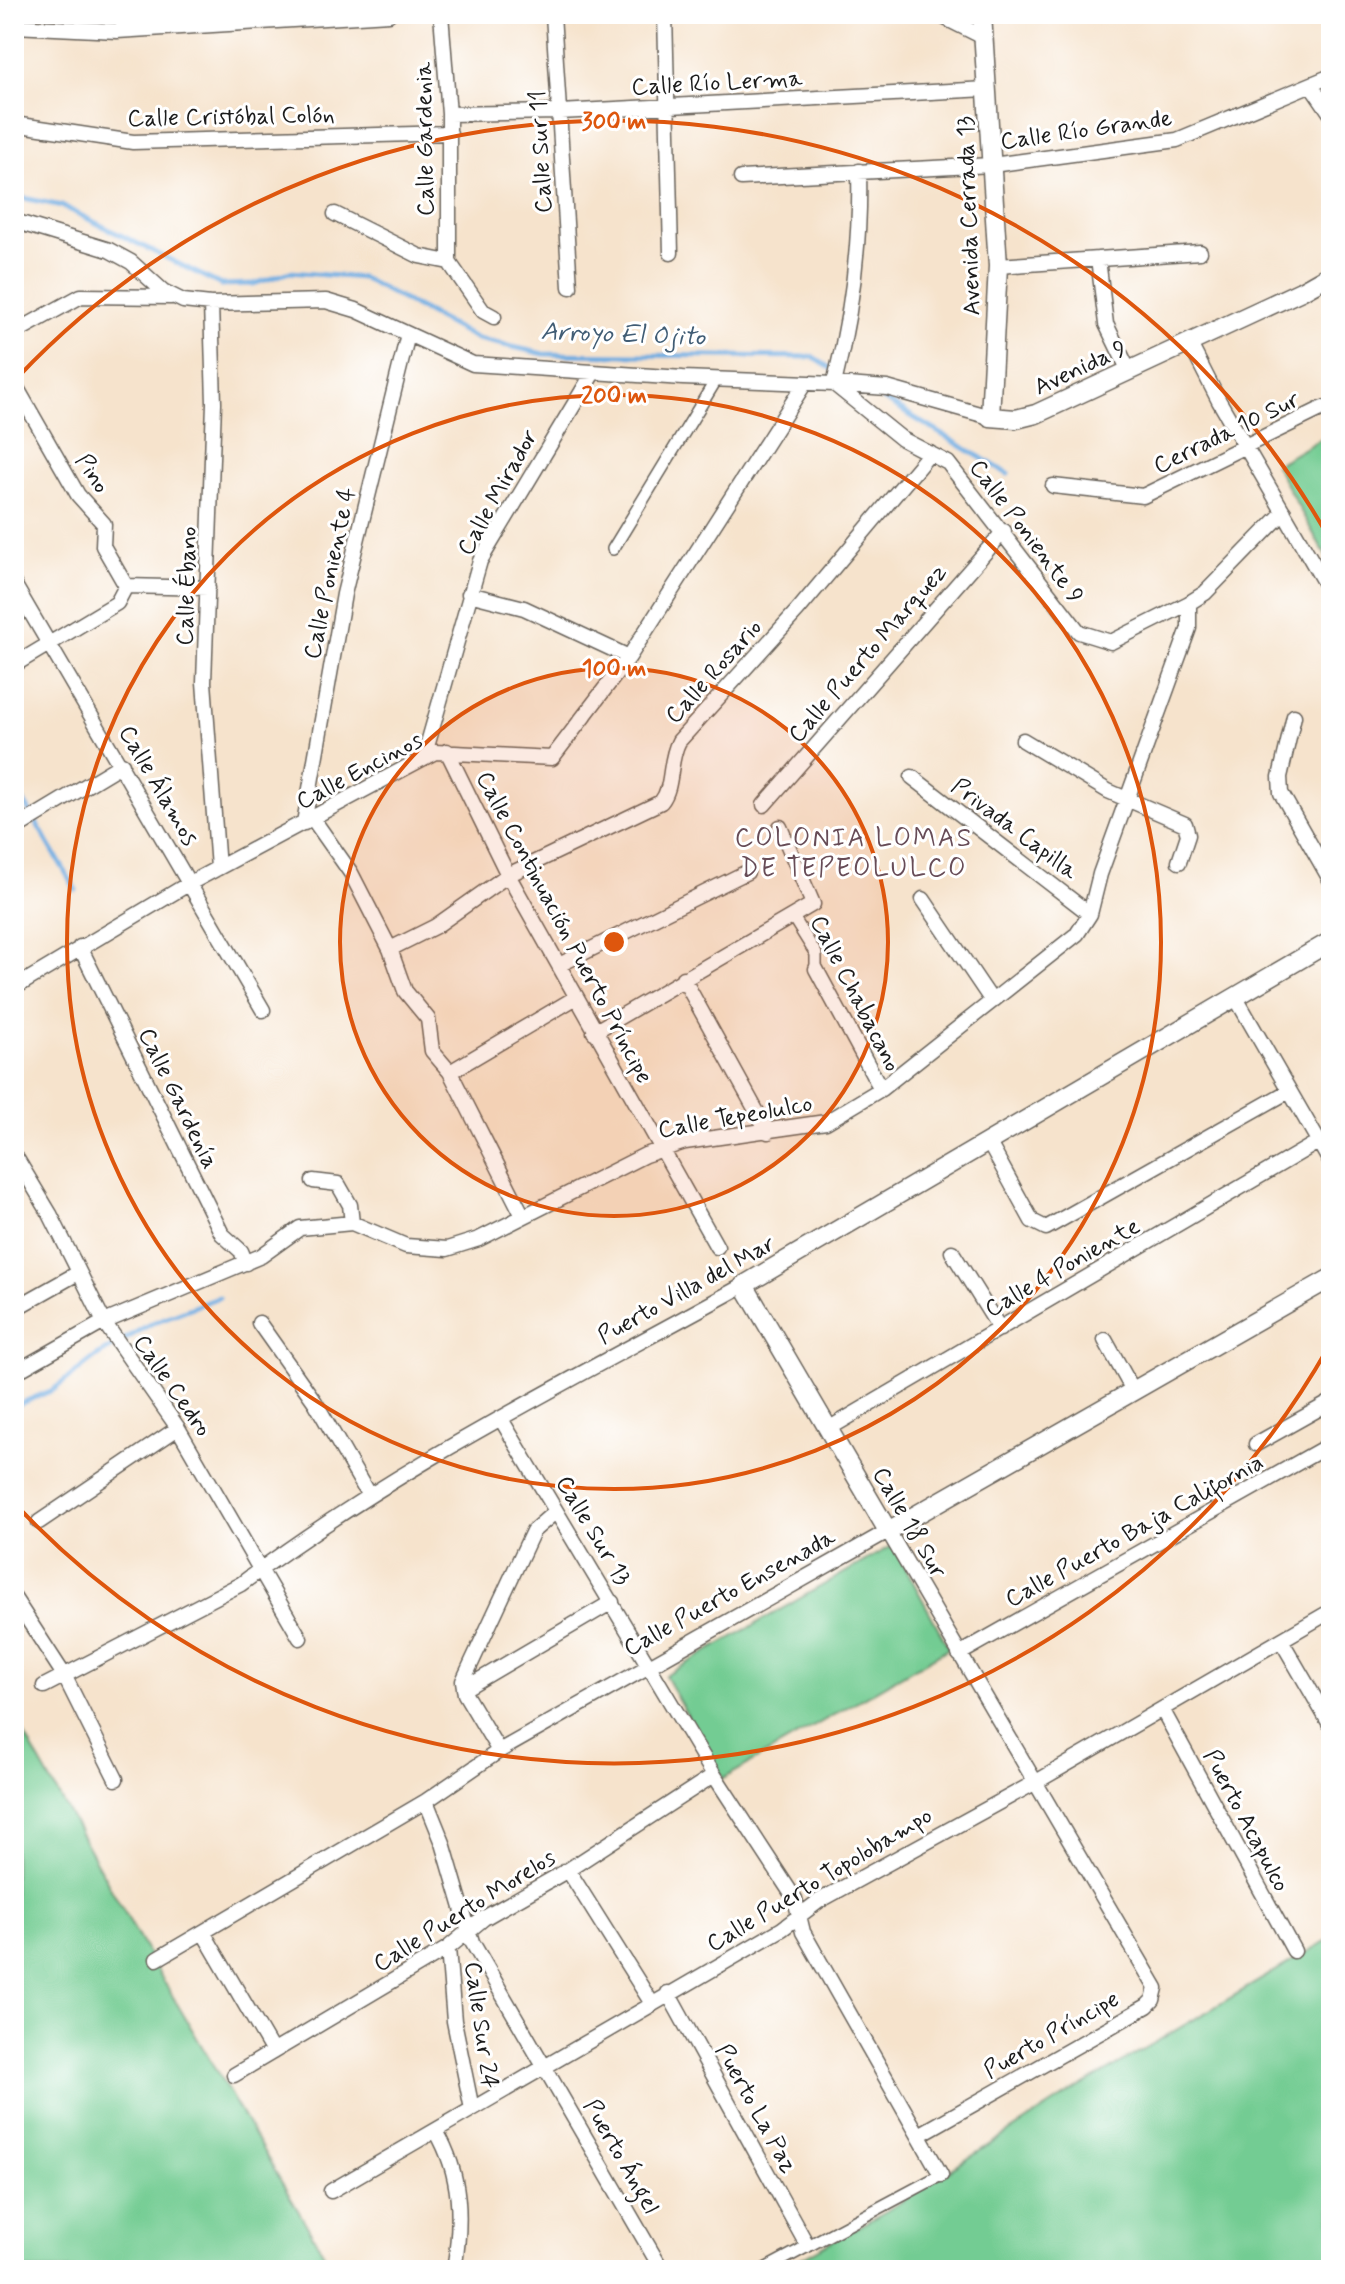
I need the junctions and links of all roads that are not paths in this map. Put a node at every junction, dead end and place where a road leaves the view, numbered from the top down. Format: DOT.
graph roads {
  1 [pos="117,14"];
  2 [pos="389,14"];
  3 [pos="441,14"];
  4 [pos="553,14"];
  5 [pos="665,14"];
  6 [pos="937,14"];
  7 [pos="982,14"];
  8 [pos="14,26"];
  9 [pos="117,31"];
  10 [pos="983,37"];
  11 [pos="1331,76"];
  12 [pos="1311,85"];
  13 [pos="987,89"];
  14 [pos="668,106"];
  15 [pos="560,112"];
  16 [pos="449,114"];
  17 [pos="1331,114"];
  18 [pos="14,124"];
  19 [pos="450,133"];
  20 [pos="992,165"];
  21 [pos="859,171"];
  22 [pos="741,178"];
  23 [pos="335,214"];
  24 [pos="14,221"];
  25 [pos="1200,252"];
  26 [pos="671,253"];
  27 [pos="1098,259"];
  28 [pos="449,262"];
  29 [pos="998,266"];
  30 [pos="1331,274"];
  31 [pos="570,287"];
  32 [pos="172,297"];
  33 [pos="211,304"];
  34 [pos="494,317"];
  35 [pos="14,333"];
  36 [pos="408,334"];
  37 [pos="1189,342"];
  38 [pos="1129,371"];
  39 [pos="593,373"];
  40 [pos="716,380"];
  41 [pos="14,383"];
  42 [pos="805,383"];
  43 [pos="834,384"];
  44 [pos="1323,408"];
  45 [pos="990,417"];
  46 [pos="1246,448"];
  47 [pos="930,453"];
  48 [pos="1053,486"];
  49 [pos="1284,512"];
  50 [pos="1004,531"];
  51 [pos="613,549"];
  52 [pos="14,584"];
  53 [pos="126,586"];
  54 [pos="208,588"];
  55 [pos="1331,593"];
  56 [pos="469,594"];
  57 [pos="1189,603"];
  58 [pos="48,645"];
  59 [pos="629,657"];
  60 [pos="14,665"];
  61 [pos="1294,716"];
  62 [pos="1023,740"];
  63 [pos="447,751"];
  64 [pos="424,757"];
  65 [pos="122,764"];
  66 [pos="912,777"];
  67 [pos="1129,801"];
  68 [pos="764,805"];
  69 [pos="309,821"];
  70 [pos="780,827"];
  71 [pos="14,829"];
  72 [pos="1179,862"];
  73 [pos="218,868"];
  74 [pos="747,872"];
  75 [pos="508,875"];
  76 [pos="1331,881"];
  77 [pos="190,883"];
  78 [pos="923,899"];
  79 [pos="1090,914"];
  80 [pos="793,917"];
  81 [pos="1331,941"];
  82 [pos="80,947"];
  83 [pos="390,949"];
  84 [pos="559,965"];
  85 [pos="816,969"];
  86 [pos="683,978"];
  87 [pos="14,988"];
  88 [pos="575,998"];
  89 [pos="1236,998"];
  90 [pos="992,1001"];
  91 [pos="263,1010"];
  92 [pos="594,1032"];
  93 [pos="450,1072"];
  94 [pos="881,1089"];
  95 [pos="1289,1091"];
  96 [pos="768,1132"];
  97 [pos="1318,1142"];
  98 [pos="989,1143"];
  99 [pos="660,1150"];
  100 [pos="14,1154"];
  101 [pos="1331,1163"];
  102 [pos="313,1181"];
  103 [pos="523,1216"];
  104 [pos="352,1223"];
  105 [pos="717,1247"];
  106 [pos="952,1252"];
  107 [pos="246,1263"];
  108 [pos="78,1273"];
  109 [pos="1331,1278"];
  110 [pos="744,1285"];
  111 [pos="14,1309"];
  112 [pos="104,1322"];
  113 [pos="259,1323"];
  114 [pos="1000,1329"];
  115 [pos="1105,1340"];
  116 [pos="14,1373"];
  117 [pos="1134,1392"];
  118 [pos="1331,1402"];
  119 [pos="501,1419"];
  120 [pos="178,1428"];
  121 [pos="828,1429"];
  122 [pos="1256,1444"];
  123 [pos="1331,1444"];
  124 [pos="368,1494"];
  125 [pos="556,1511"];
  126 [pos="39,1522"];
  127 [pos="888,1531"];
  128 [pos="262,1568"];
  129 [pos="14,1598"];
  130 [pos="612,1602"];
  131 [pos="1331,1611"];
  132 [pos="300,1638"];
  133 [pos="1281,1640"];
  134 [pos="959,1654"];
  135 [pos="648,1665"];
  136 [pos="64,1675"];
  137 [pos="44,1686"];
  138 [pos="464,1689"];
  139 [pos="1162,1709"];
  140 [pos="1331,1726"];
  141 [pos="499,1751"];
  142 [pos="714,1775"];
  143 [pos="116,1779"];
  144 [pos="1036,1782"];
  145 [pos="426,1801"];
  146 [pos="568,1870"];
  147 [pos="799,1915"];
  148 [pos="467,1931"];
  149 [pos="203,1932"];
  150 [pos="448,1948"];
  151 [pos="1294,1951"];
  152 [pos="157,1959"];
  153 [pos="668,1993"];
  154 [pos="651,2002"];
  155 [pos="273,2052"];
  156 [pos="544,2064"];
  157 [pos="234,2075"];
  158 [pos="472,2109"];
  159 [pos="436,2131"];
  160 [pos="919,2135"];
  161 [pos="941,2175"];
  162 [pos="331,2191"];
  163 [pos="807,2245"];
  164 [pos="454,2270"];
  165 [pos="662,2270"];
  166 [pos="763,2270"];
  1 -- 9 [label="street"];
  2 -- 9 [label="street"];
  3 -- 16 [label="street, Calle Gardenia"];
  4 -- 15 [label="street, Calle Sur 11"];
  5 -- 14 [label="street"];
  6 -- 10 [label="street"];
  7 -- 10 [label="street, Avenida Cerrada 13"];
  8 -- 9 [label="street"];
  10 -- 13 [label="street, Avenida Cerrada 13"];
  11 -- 12 [label="street, Calle Río Grande"];
  12 -- 17 [label="street"];
  12 -- 20 [label="street, Calle Río Grande"];
  13 -- 14 [label="street, Calle Río Lerma"];
  13 -- 20 [label="street, Avenida Cerrada 13"];
  14 -- 15 [label="street, Calle Río Lerma"];
  14 -- 26 [label="street"];
  15 -- 16 [label="street, Calle Río Lerma"];
  15 -- 31 [label="street, Calle Sur 11"];
  16 -- 19 [label="street, Calle Gardenia"];
  18 -- 19 [label="street, Calle Cristóbal Colón"];
  19 -- 28 [label="street, Calle Gardenia"];
  20 -- 21 [label="street, Calle Río Grande"];
  20 -- 29 [label="street, Avenida Cerrada 13"];
  21 -- 22 [label="street, Calle Río Grande"];
  21 -- 43 [label="street"];
  23 -- 28 [label="street"];
  24 -- 32 [label="street"];
  25 -- 27 [label="street"];
  27 -- 29 [label="street"];
  27 -- 38 [label="street"];
  28 -- 34 [label="street"];
  29 -- 45 [label="street, Avenida Cerrada 13"];
  30 -- 37 [label="street, Avenida 9"];
  32 -- 33 [label="street"];
  32 -- 35 [label="street"];
  33 -- 36 [label="street"];
  33 -- 54 [label="street, Calle Ébano"];
  36 -- 39 [label="street"];
  36 -- 69 [label="street, Calle Poniente 4"];
  37 -- 38 [label="street, Avenida 9"];
  37 -- 46 [label="street"];
  38 -- 45 [label="street, Avenida 9"];
  39 -- 40 [label="street"];
  39 -- 56 [label="street, Calle Mirador"];
  40 -- 42 [label="street"];
  40 -- 51 [label="street"];
  41 -- 53 [label="street, Pino"];
  42 -- 43 [label="street"];
  42 -- 59 [label="street, Calle Encinos"];
  43 -- 45 [label="street, Avenida 9"];
  43 -- 47 [label="street, Calle Poniente 9"];
  44 -- 46 [label="street, Cerrada 10 Sur"];
  46 -- 48 [label="street, Cerrada 10 Sur"];
  46 -- 49 [label="street"];
  47 -- 50 [label="street, Calle Poniente 9"];
  47 -- 75 [label="street, Calle Rosario"];
  49 -- 55 [label="street"];
  49 -- 57 [label="street"];
  50 -- 57 [label="street, Calle Poniente 9"];
  50 -- 68 [label="street, Calle Puerto Marquez"];
  52 -- 58 [label="street, Calle Álamos"];
  53 -- 54 [label="street"];
  53 -- 58 [label="street"];
  54 -- 73 [label="street, Calle Ébano"];
  56 -- 59 [label="street, Calle Mirador"];
  56 -- 64 [label="street, Calle Mirador"];
  57 -- 67 [label="street, Calle Tepeolulco"];
  58 -- 60 [label="street"];
  58 -- 65 [label="street, Calle Álamos"];
  59 -- 63 [label="street, Calle Encinos"];
  61 -- 76 [label="street"];
  62 -- 67 [label="street"];
  63 -- 64 [label="street, Calle Encinos"];
  63 -- 75 [label="street, Calle Continuación Puerto Príncipe"];
  64 -- 69 [label="street, Calle Encinos"];
  65 -- 71 [label="street"];
  65 -- 77 [label="street, Calle Álamos"];
  66 -- 79 [label="street, Privada Capilla"];
  67 -- 72 [label="street"];
  67 -- 79 [label="street, Calle Tepeolulco"];
  69 -- 73 [label="street, Calle Encinos"];
  69 -- 83 [label="street"];
  70 -- 80 [label="street"];
  73 -- 77 [label="street, Calle Encinos"];
  74 -- 84 [label="street"];
  75 -- 83 [label="street, Calle Rosario"];
  75 -- 84 [label="street, Calle Continuación Puerto Príncipe"];
  77 -- 82 [label="street, Calle Encinos"];
  77 -- 91 [label="street, Calle Álamos"];
  78 -- 90 [label="street"];
  79 -- 90 [label="street, Calle Tepeolulco"];
  80 -- 85 [label="street, Calle Chabacano"];
  80 -- 86 [label="street"];
  81 -- 89 [label="street, Puerto Villa del Mar"];
  82 -- 87 [label="street, Calle Encinos"];
  82 -- 107 [label="street, Calle Gardenía"];
  83 -- 93 [label="street"];
  84 -- 88 [label="street, Calle Continuación Puerto Príncipe"];
  85 -- 94 [label="street, Calle Chabacano"];
  86 -- 92 [label="street"];
  86 -- 96 [label="street"];
  88 -- 92 [label="street, Calle Continuación Puerto Príncipe"];
  88 -- 93 [label="street"];
  89 -- 95 [label="street"];
  89 -- 98 [label="street, Puerto Villa del Mar"];
  90 -- 94 [label="street, Calle Tepeolulco"];
  92 -- 99 [label="street, Calle Continuación Puerto Príncipe"];
  93 -- 103 [label="street"];
  94 -- 96 [label="street, Calle Tepeolulco"];
  95 -- 97 [label="street"];
  95 -- 98 [label="street, Calle 4 Poniente"];
  96 -- 99 [label="street, Calle Tepeolulco"];
  97 -- 101 [label="street"];
  97 -- 114 [label="street, Calle 4 Poniente"];
  98 -- 110 [label="street, Puerto Villa del Mar"];
  99 -- 103 [label="street, Calle Tepeolulco"];
  99 -- 105 [label="street, Calle Continuación Puerto Príncipe"];
  100 -- 108 [label="street, Calle Cedro"];
  102 -- 104 [label="street"];
  103 -- 104 [label="street, Calle Tepeolulco"];
  104 -- 107 [label="street, Calle Tepeolulco"];
  106 -- 114 [label="street"];
  107 -- 112 [label="street, Calle Tepeolulco"];
  108 -- 111 [label="street"];
  108 -- 112 [label="street, Calle Cedro"];
  109 -- 117 [label="street, Calle Puerto Ensenada"];
  110 -- 119 [label="street, Puerto Villa del Mar"];
  110 -- 121 [label="street, Calle 18 Sur"];
  112 -- 116 [label="street, Calle Tepeolulco"];
  112 -- 120 [label="street, Calle Cedro"];
  113 -- 124 [label="street"];
  114 -- 121 [label="street, Calle 4 Poniente"];
  115 -- 117 [label="street"];
  117 -- 127 [label="street, Calle Puerto Ensenada"];
  118 -- 122 [label="street"];
  119 -- 124 [label="street, Puerto Villa del Mar"];
  119 -- 125 [label="street, Calle Sur 13"];
  120 -- 126 [label="street"];
  120 -- 128 [label="street, Calle Cedro"];
  121 -- 127 [label="street, Calle 18 Sur"];
  123 -- 134 [label="street, Calle Puerto Baja California"];
  124 -- 128 [label="street, Puerto Villa del Mar"];
  125 -- 130 [label="street, Calle Sur 13"];
  125 -- 138 [label="street"];
  127 -- 134 [label="street, Calle 18 Sur"];
  127 -- 135 [label="street, Calle Puerto Ensenada"];
  128 -- 132 [label="street, Calle Cedro"];
  128 -- 136 [label="street, Puerto Villa del Mar"];
  129 -- 136 [label="street"];
  130 -- 135 [label="street, Calle Sur 13"];
  130 -- 138 [label="street"];
  131 -- 133 [label="street, Calle Puerto Topolobampo"];
  133 -- 139 [label="street, Calle Puerto Topolobampo"];
  133 -- 140 [label="street"];
  134 -- 144 [label="street, Calle 18 Sur"];
  135 -- 141 [label="street, Calle Puerto Ensenada"];
  135 -- 142 [label="street, Calle Sur 13"];
  136 -- 137 [label="street, Puerto Villa del Mar"];
  136 -- 143 [label="street"];
  138 -- 141 [label="street"];
  139 -- 144 [label="street, Calle Puerto Topolobampo"];
  139 -- 151 [label="street, Puerto Acapulco"];
  141 -- 145 [label="street, Calle Puerto Ensenada"];
  142 -- 146 [label="street, Calle Puerto Morelos"];
  142 -- 147 [label="street, Calle Sur 13"];
  144 -- 147 [label="street, Calle Puerto Topolobampo"];
  144 -- 160 [label="street, Puerto Príncipe"];
  145 -- 148 [label="street, Calle Sur 24"];
  145 -- 149 [label="street, Calle Puerto Ensenada"];
  146 -- 148 [label="street, Calle Puerto Morelos"];
  146 -- 154 [label="street"];
  147 -- 153 [label="street, Calle Puerto Topolobampo"];
  147 -- 160 [label="street, Calle Sur 13"];
  148 -- 150 [label="street, Calle Puerto Morelos"];
  148 -- 156 [label="street, Calle Sur 24"];
  149 -- 152 [label="street, Calle Puerto Ensenada"];
  149 -- 155 [label="street"];
  150 -- 155 [label="street, Calle Puerto Morelos"];
  150 -- 158 [label="street, Calle Sur 24"];
  153 -- 154 [label="street, Calle Puerto Topolobampo"];
  153 -- 163 [label="street, Puerto La Paz"];
  154 -- 156 [label="street, Calle Puerto Topolobampo"];
  155 -- 157 [label="street, Calle Puerto Morelos"];
  156 -- 158 [label="street, Calle Puerto Topolobampo"];
  156 -- 165 [label="street, Puerto Ángel"];
  158 -- 159 [label="street, Calle Puerto Topolobampo"];
  159 -- 162 [label="street, Calle Puerto Topolobampo"];
  159 -- 164 [label="street"];
  160 -- 161 [label="street, Calle Sur 13"];
  161 -- 163 [label="street"];
  163 -- 166 [label="street"];
}
